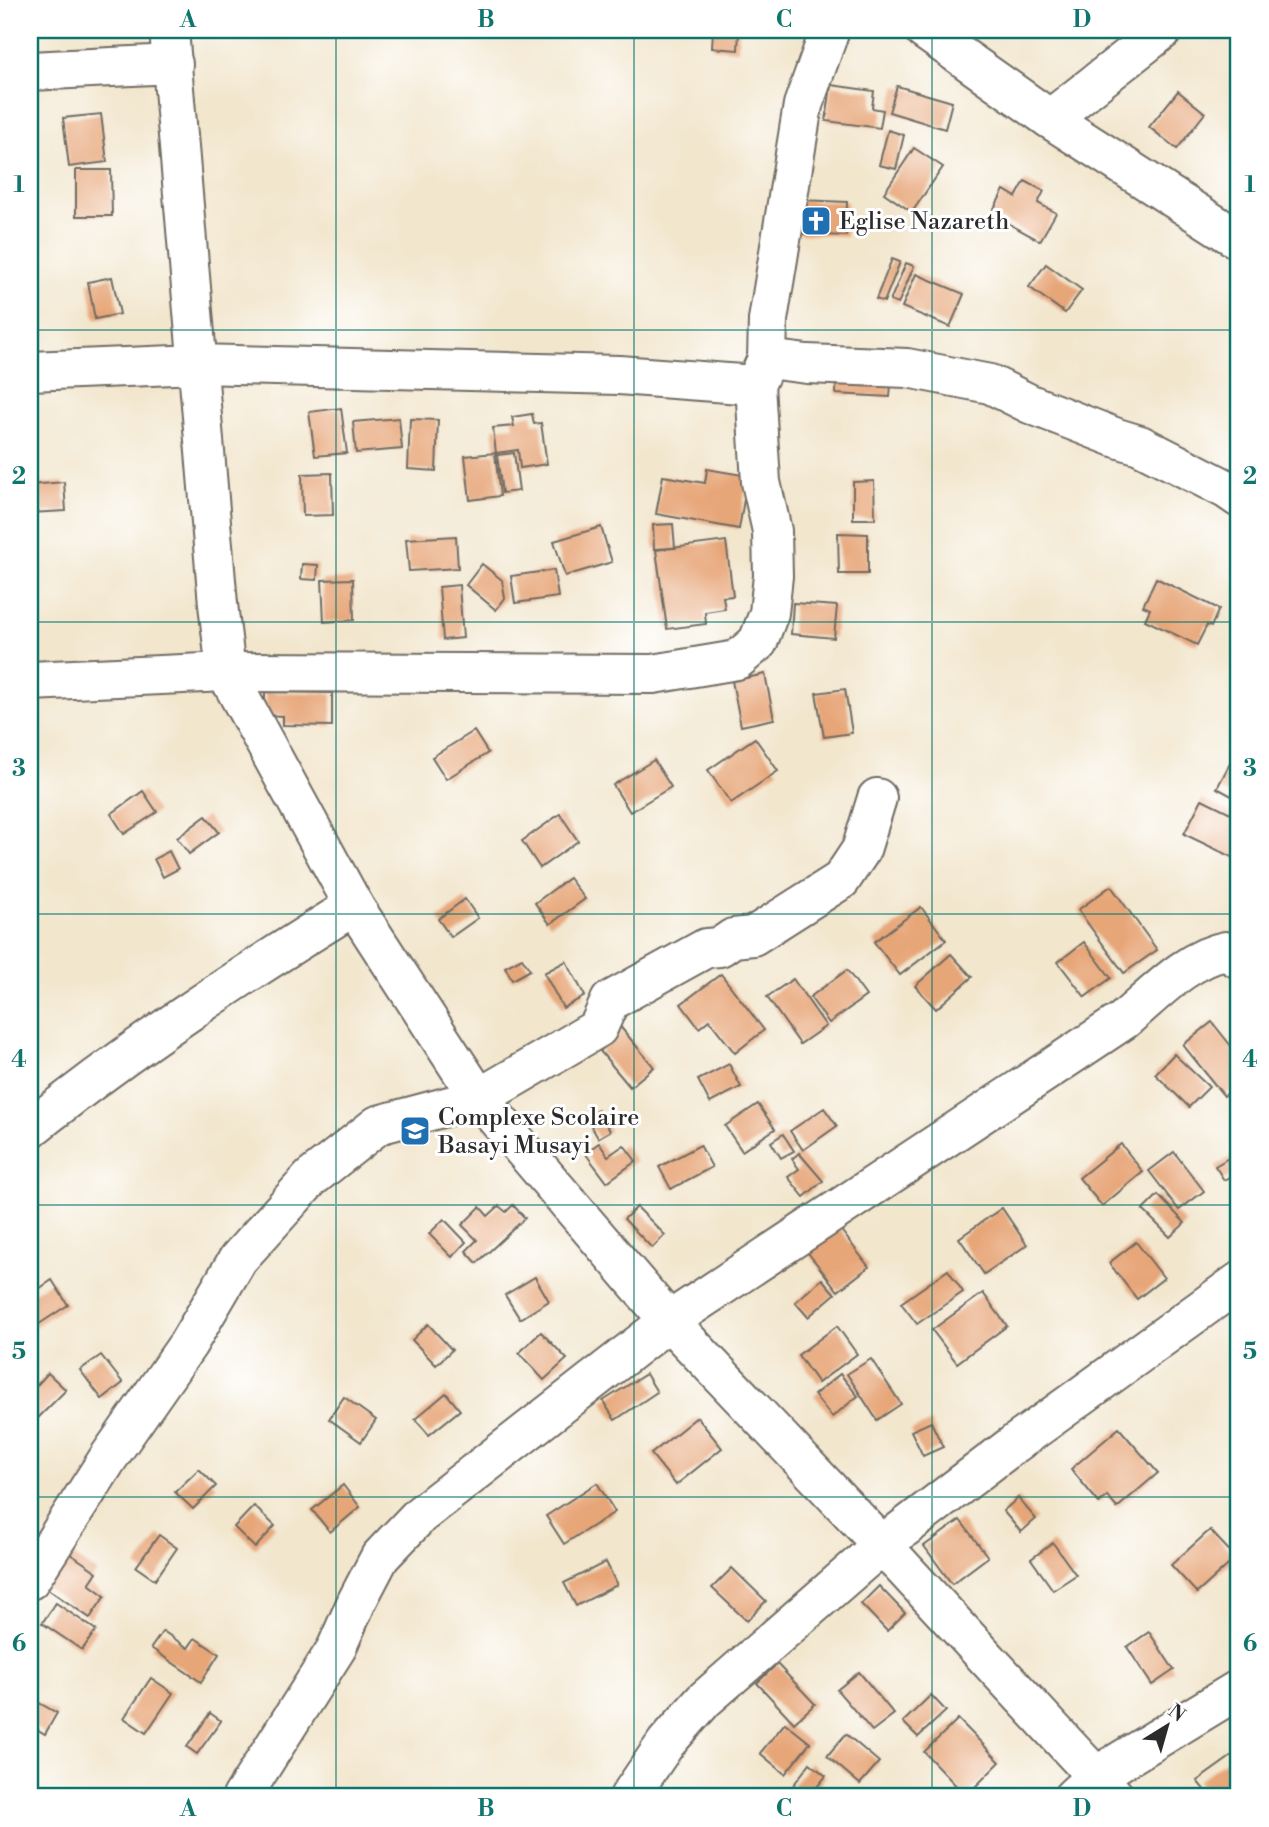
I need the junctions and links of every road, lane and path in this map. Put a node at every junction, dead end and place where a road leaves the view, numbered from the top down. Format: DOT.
graph roads {
  1 [pos="830,30"];
  2 [pos="924,30"];
  3 [pos="1163,30"];
  4 [pos="171,47"];
  5 [pos="30,71"];
  6 [pos="1050,119"];
  7 [pos="1239,240"];
  8 [pos="198,365"];
  9 [pos="30,371"];
  10 [pos="761,372"];
  11 [pos="1239,498"];
  12 [pos="226,672"];
  13 [pos="34,684"];
  14 [pos="877,798"];
  15 [pos="354,906"];
  16 [pos="1235,944"];
  17 [pos="479,1098"];
  18 [pos="30,1129"];
  19 [pos="1239,1282"];
  20 [pos="669,1321"];
  21 [pos="882,1545"];
  22 [pos="30,1580"];
  23 [pos="1239,1689"];
  24 [pos="1095,1790"];
  25 [pos="242,1797"];
  26 [pos="629,1797"];
  1 -- 10 [label="street"];
  2 -- 6 [label="street"];
  3 -- 6 [label="street"];
  4 -- 5 [label="street"];
  4 -- 8 [label="street"];
  6 -- 7 [label="street"];
  8 -- 9 [label="street"];
  8 -- 10 [label="street"];
  8 -- 12 [label="street"];
  10 -- 11 [label="street"];
  10 -- 12 [label="street"];
  12 -- 13 [label="street"];
  12 -- 15 [label="street"];
  14 -- 17 [label="street"];
  15 -- 17 [label="street"];
  15 -- 18 [label="street"];
  16 -- 20 [label="street"];
  17 -- 20 [label="street"];
  17 -- 22 [label="street"];
  19 -- 21 [label="street"];
  20 -- 21 [label="street"];
  20 -- 25 [label="street"];
  21 -- 24 [label="street"];
  21 -- 26 [label="street"];
  23 -- 24 [label="street"];
}
